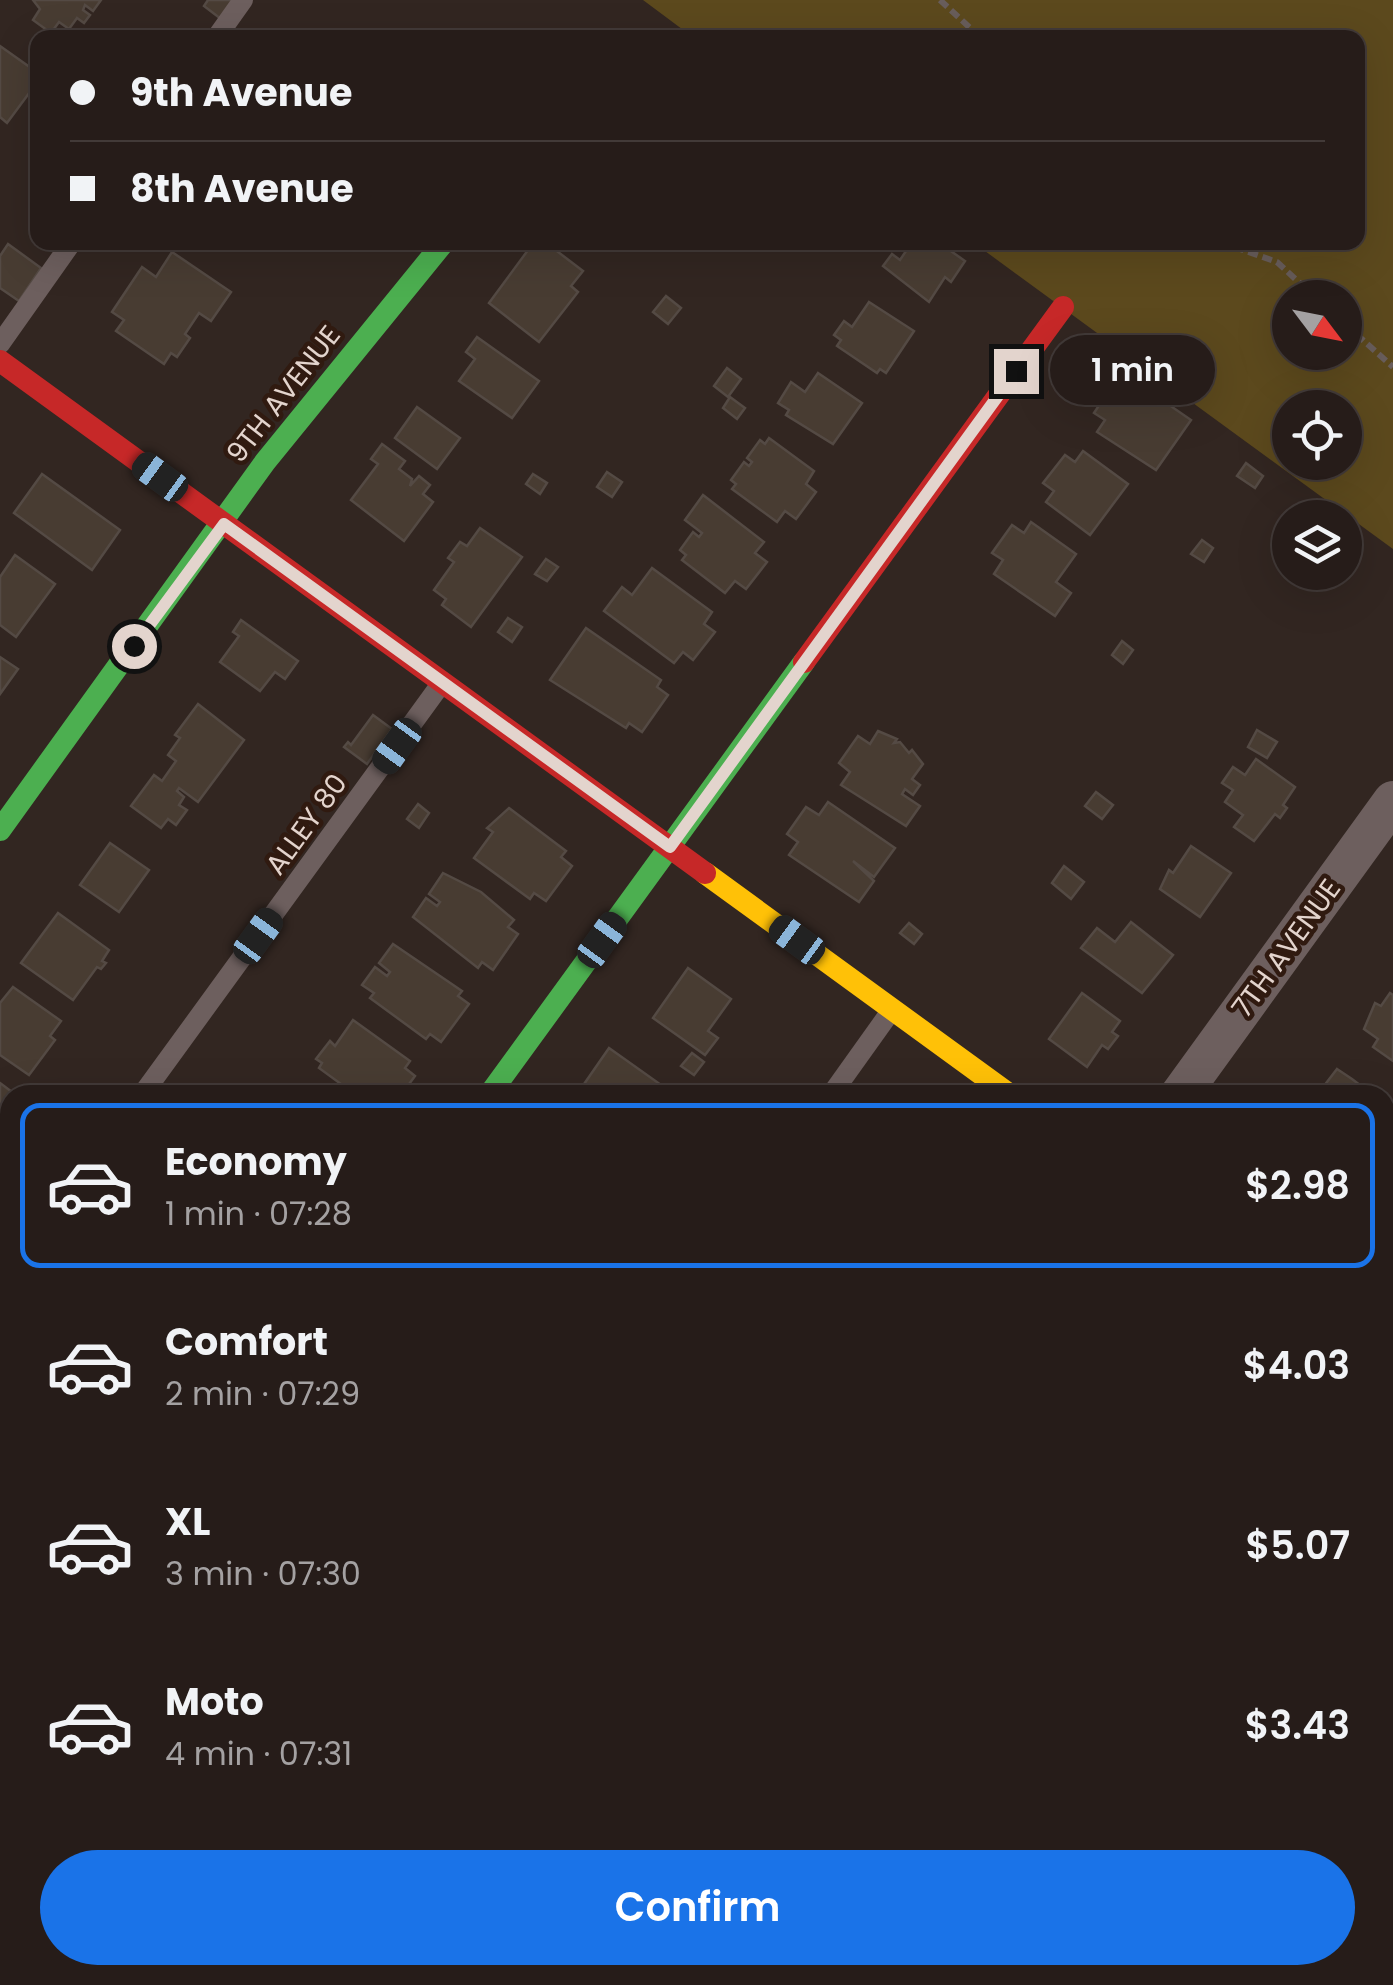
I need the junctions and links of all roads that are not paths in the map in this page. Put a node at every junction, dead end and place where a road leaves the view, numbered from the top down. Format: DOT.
graph roads {
  1 [pos="242,0"];
  2 [pos="221,30"];
  3 [pos="66,250"];
  4 [pos="437,250"];
  5 [pos="1062,308"];
  6 [pos="0,344"];
  7 [pos="0,362"];
  8 [pos="224,524"];
  9 [pos="443,682"];
  10 [pos="1393,802"];
  11 [pos="0,830"];
  12 [pos="670,847"];
  13 [pos="892,1010"];
  14 [pos="149,1085"];
  15 [pos="497,1085"];
  16 [pos="838,1085"];
  17 [pos="996,1085"];
  18 [pos="1187,1085"];
  1 -- 2 [label="lane"];
  3 -- 6 [label="lane"];
  4 -- 8 [label="street, 9TH AVENUE"];
  5 -- 12 [label="street"];
  7 -- 8 [label="street"];
  8 -- 9 [label="street"];
  8 -- 11 [label="street, 9TH AVENUE"];
  9 -- 12 [label="street"];
  9 -- 14 [label="lane, ALLEY 80"];
  10 -- 18 [label="street, 7TH AVENUE"];
  12 -- 13 [label="street"];
  12 -- 15 [label="street"];
  13 -- 16 [label="lane"];
  13 -- 17 [label="street"];
}
